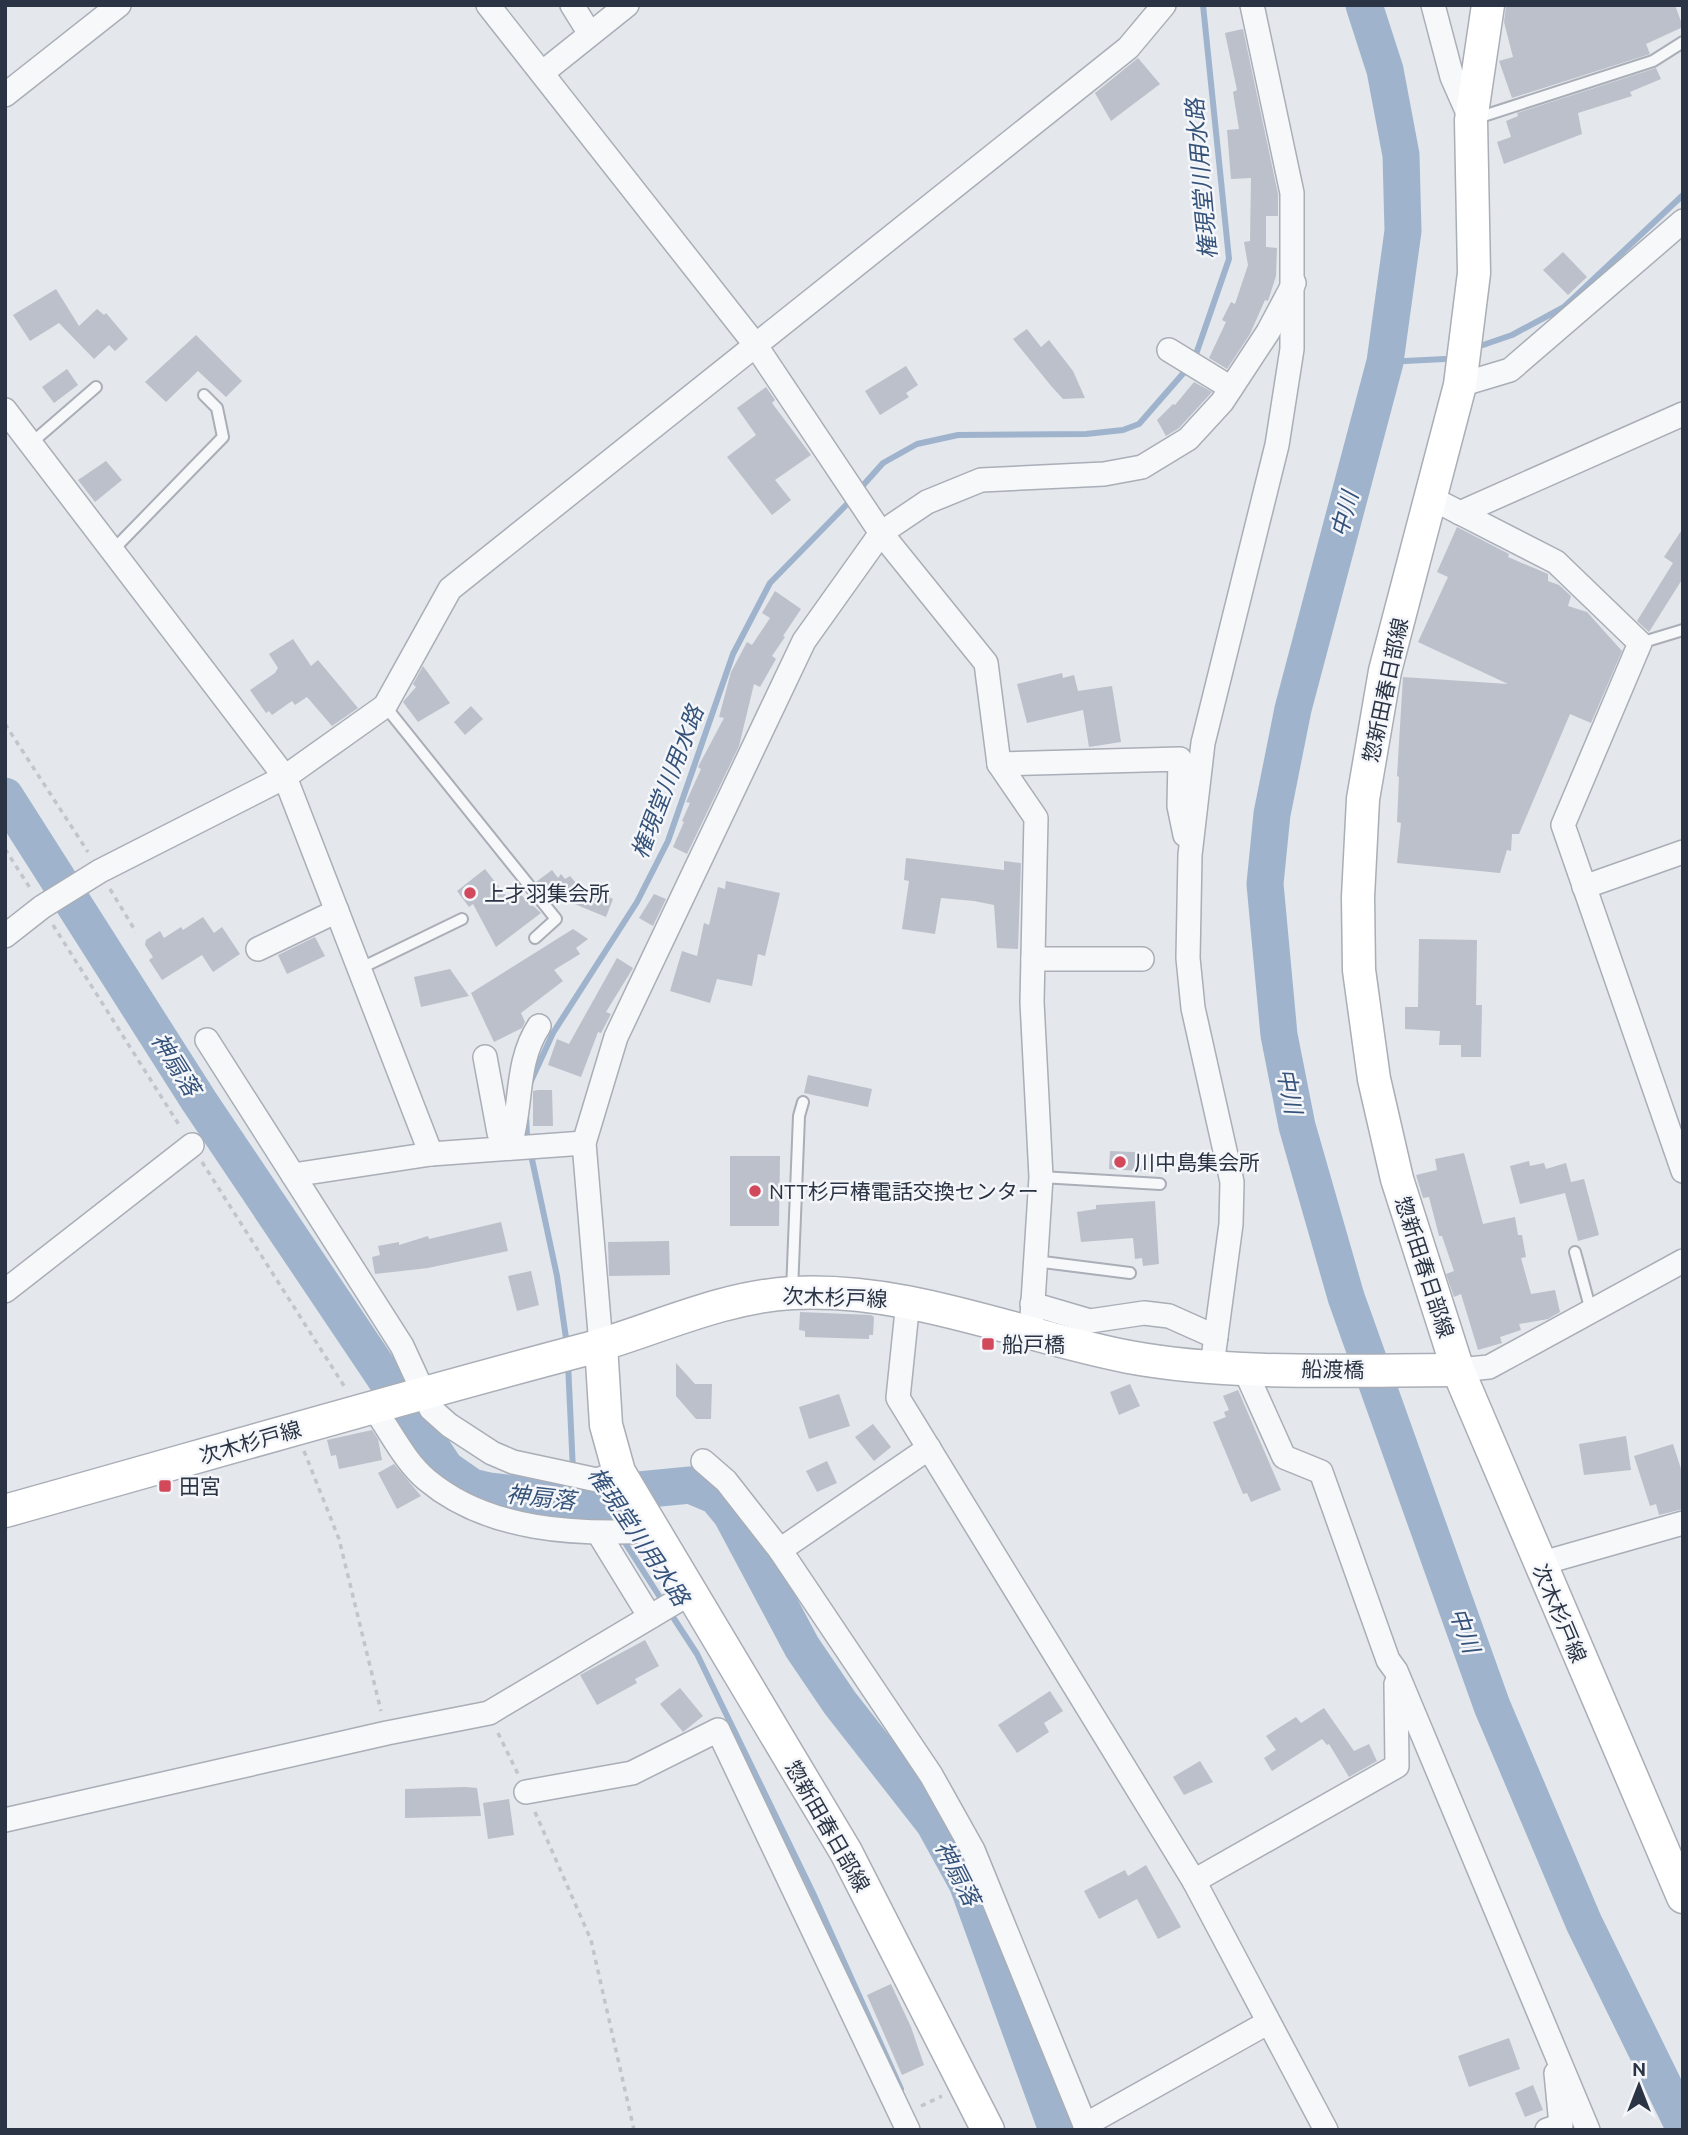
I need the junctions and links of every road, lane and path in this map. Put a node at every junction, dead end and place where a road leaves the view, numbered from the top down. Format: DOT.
graph roads {
  1 [pos="488,5"];
  2 [pos="572,5"];
  3 [pos="627,5"];
  4 [pos="1164,5"];
  5 [pos="1252,5"];
  6 [pos="1433,5"];
  7 [pos="1489,5"];
  8 [pos="116,6"];
  9 [pos="590,34"];
  10 [pos="1683,42"];
  11 [pos="542,73"];
  12 [pos="5,95"];
  13 [pos="1471,120"];
  14 [pos="1683,221"];
  15 [pos="1294,283"];
  16 [pos="754,344"];
  17 [pos="1169,350"];
  18 [pos="1460,385"];
  19 [pos="96,387"];
  20 [pos="1231,388"];
  21 [pos="204,395"];
  22 [pos="5,410"];
  23 [pos="1683,414"];
  24 [pos="29,445"];
  25 [pos="1433,499"];
  26 [pos="1460,513"];
  27 [pos="881,533"];
  28 [pos="113,550"];
  29 [pos="1683,629"];
  30 [pos="1640,643"];
  31 [pos="385,706"];
  32 [pos="5,724"];
  33 [pos="999,764"];
  34 [pos="285,777"];
  35 [pos="1683,852"];
  36 [pos="1190,855"];
  37 [pos="100,871"];
  38 [pos="1584,887"];
  39 [pos="337,911"];
  40 [pos="462,919"];
  41 [pos="136,932"];
  42 [pos="5,936"];
  43 [pos="535,938"];
  44 [pos="258,949"];
  45 [pos="1033,959"];
  46 [pos="1142,959"];
  47 [pos="359,969"];
  48 [pos="539,1026"];
  49 [pos="207,1040"];
  50 [pos="485,1057"];
  51 [pos="803,1102"];
  52 [pos="584,1143"];
  53 [pos="192,1145"];
  54 [pos="509,1148"];
  55 [pos="431,1153"];
  56 [pos="1683,1171"];
  57 [pos="293,1175"];
  58 [pos="1041,1177"];
  59 [pos="1160,1184"];
  60 [pos="1575,1252"];
  61 [pos="1035,1261"];
  62 [pos="1683,1261"];
  63 [pos="1130,1273"];
  64 [pos="5,1291"];
  65 [pos="792,1293"];
  66 [pos="908,1301"];
  67 [pos="1591,1311"];
  68 [pos="1031,1319"];
  69 [pos="601,1345"];
  70 [pos="1214,1352"];
  71 [pos="1249,1368"];
  72 [pos="1458,1370"];
  73 [pos="423,1392"];
  74 [pos="373,1407"];
  75 [pos="295,1430"];
  76 [pos="929,1448"];
  77 [pos="703,1461"];
  78 [pos="619,1472"];
  79 [pos="5,1511"];
  80 [pos="1683,1523"];
  81 [pos="652,1531"];
  82 [pos="599,1534"];
  83 [pos="780,1550"];
  84 [pos="1539,1564"];
  85 [pos="692,1592"];
  86 [pos="650,1617"];
  87 [pos="1395,1671"];
  88 [pos="489,1713"];
  89 [pos="387,1733"];
  90 [pos="526,1792"];
  91 [pos="5,1820"];
  92 [pos="1194,1881"];
  93 [pos="1683,1897"];
  94 [pos="1267,2023"];
  95 [pos="1553,2051"];
  96 [pos="1086,2127"];
  97 [pos="634,2130"];
  98 [pos="908,2130"];
  99 [pos="988,2130"];
  100 [pos="1326,2130"];
  101 [pos="1547,2130"];
  102 [pos="1588,2130"];
  1 -- 11 [label="street"];
  2 -- 9 [label="street"];
  3 -- 9 [label="street"];
  4 -- 16 [label="street"];
  5 -- 15 [label="street"];
  6 -- 13 [label="street"];
  7 -- 13 [label="main road, 惣新田春日部線"];
  8 -- 12 [label="street"];
  9 -- 11 [label="street"];
  10 -- 13 [label="lane"];
  11 -- 16 [label="street"];
  13 -- 18 [label="main road, 惣新田春日部線"];
  14 -- 18 [label="street"];
  15 -- 20 [label="street"];
  15 -- 36 [label="street"];
  16 -- 27 [label="street"];
  16 -- 31 [label="street"];
  17 -- 20 [label="street"];
  18 -- 25 [label="main road, 惣新田春日部線"];
  19 -- 24 [label="lane"];
  20 -- 27 [label="street"];
  21 -- 28 [label="lane"];
  22 -- 24 [label="street"];
  23 -- 26 [label="street"];
  24 -- 28 [label="street"];
  25 -- 26 [label="street"];
  25 -- 72 [label="main road, 惣新田春日部線"];
  26 -- 30 [label="street"];
  27 -- 33 [label="street"];
  27 -- 52 [label="street"];
  28 -- 34 [label="street"];
  29 -- 30 [label="lane"];
  30 -- 38 [label="street"];
  31 -- 34 [label="street"];
  31 -- 43 [label="lane"];
  32 -- 37 [label="path"];
  33 -- 36 [label="street"];
  33 -- 45 [label="street"];
  34 -- 37 [label="street"];
  34 -- 39 [label="street"];
  35 -- 38 [label="street"];
  36 -- 70 [label="street"];
  37 -- 41 [label="path"];
  37 -- 42 [label="street"];
  38 -- 56 [label="street"];
  39 -- 44 [label="street"];
  39 -- 47 [label="street"];
  40 -- 47 [label="lane"];
  45 -- 46 [label="street"];
  45 -- 58 [label="street"];
  47 -- 55 [label="street"];
  48 -- 54 [label="street"];
  49 -- 57 [label="street"];
  50 -- 54 [label="street"];
  51 -- 65 [label="lane"];
  52 -- 54 [label="street"];
  52 -- 69 [label="street"];
  53 -- 64 [label="street"];
  54 -- 55 [label="street"];
  55 -- 57 [label="street"];
  57 -- 73 [label="street"];
  58 -- 59 [label="lane"];
  58 -- 61 [label="street"];
  60 -- 67 [label="lane"];
  61 -- 63 [label="lane"];
  61 -- 68 [label="street"];
  62 -- 67 [label="street"];
  65 -- 66 [label="main road, 次木杉戸線"];
  65 -- 69 [label="main road, 次木杉戸線"];
  66 -- 68 [label="main road, 次木杉戸線"];
  66 -- 76 [label="street"];
  67 -- 72 [label="street"];
  68 -- 70 [label="main road, 次木杉戸線"];
  68 -- 70 [label="street"];
  69 -- 73 [label="main road, 次木杉戸線"];
  69 -- 78 [label="main road"];
  70 -- 71 [label="main road, 次木杉戸線"];
  71 -- 72 [label="main road, 船渡橋"];
  71 -- 87 [label="street"];
  72 -- 84 [label="main road, 次木杉戸線"];
  73 -- 74 [label="main road, 次木杉戸線"];
  73 -- 78 [label="street"];
  74 -- 75 [label="main road, 次木杉戸線"];
  74 -- 82 [label="street"];
  75 -- 79 [label="main road, 次木杉戸線"];
  75 -- 89 [label="path"];
  76 -- 83 [label="street"];
  76 -- 92 [label="street"];
  77 -- 83 [label="street"];
  78 -- 81 [label="main road, 惣新田春日部線"];
  80 -- 84 [label="street"];
  81 -- 82 [label="street"];
  81 -- 85 [label="main road, 惣新田春日部線"];
  82 -- 86 [label="street"];
  83 -- 96 [label="street"];
  84 -- 93 [label="main road, 次木杉戸線"];
  85 -- 86 [label="street"];
  85 -- 99 [label="main road, 惣新田春日部線"];
  86 -- 88 [label="street"];
  87 -- 92 [label="street"];
  87 -- 95 [label="street"];
  88 -- 89 [label="street"];
  88 -- 90 [label="path"];
  89 -- 91 [label="street"];
  90 -- 97 [label="path"];
  90 -- 98 [label="street"];
  92 -- 94 [label="street"];
  94 -- 96 [label="street"];
  94 -- 100 [label="street"];
  95 -- 101 [label="street"];
  95 -- 102 [label="street"];
}
